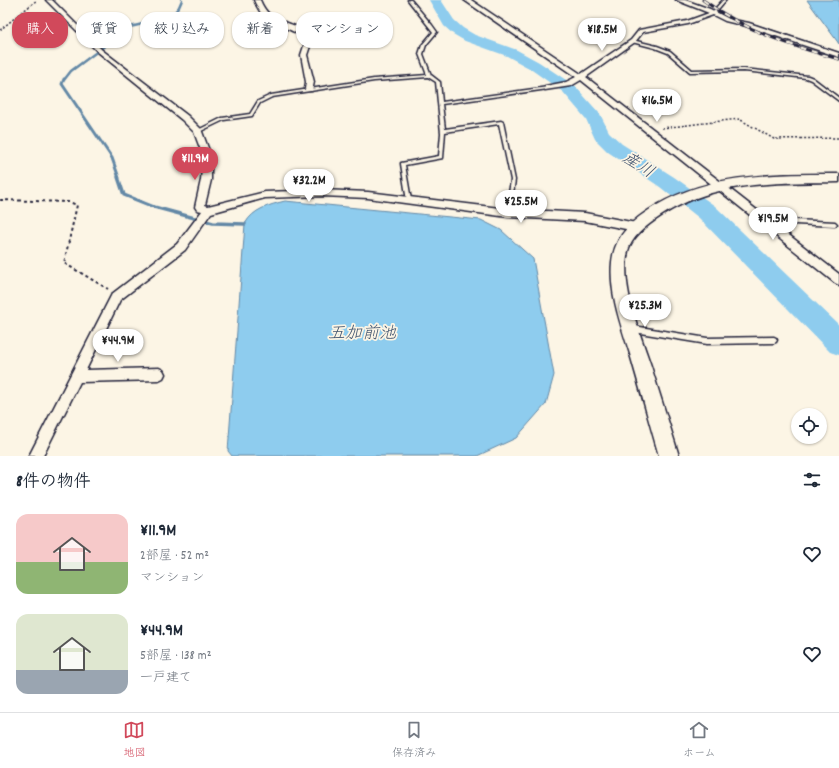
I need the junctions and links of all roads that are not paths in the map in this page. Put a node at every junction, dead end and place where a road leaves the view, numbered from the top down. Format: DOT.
graph roads {
  1 [pos="49,0"];
  2 [pos="257,0"];
  3 [pos="409,0"];
  4 [pos="467,0"];
  5 [pos="679,0"];
  6 [pos="725,0"];
  7 [pos="713,13"];
  8 [pos="633,41"];
  9 [pos="839,55"];
  10 [pos="429,76"];
  11 [pos="580,78"];
  12 [pos="548,88"];
  13 [pos="309,89"];
  14 [pos="839,100"];
  15 [pos="440,103"];
  16 [pos="198,131"];
  17 [pos="443,131"];
  18 [pos="839,178"];
  19 [pos="719,186"];
  20 [pos="409,200"];
  21 [pos="208,210"];
  22 [pos="508,213"];
  23 [pos="769,224"];
  24 [pos="835,224"];
  25 [pos="636,227"];
  26 [pos="839,280"];
  27 [pos="631,329"];
  28 [pos="774,340"];
  29 [pos="159,374"];
  30 [pos="77,376"];
  31 [pos="36,456"];
  32 [pos="669,456"];
  1 -- 16 [label="street"];
  2 -- 13 [label="street"];
  3 -- 10 [label="lane"];
  4 -- 11 [label="street"];
  5 -- 7 [label="street"];
  6 -- 7 [label="lane"];
  7 -- 8 [label="street"];
  7 -- 9 [label="street"];
  8 -- 11 [label="street"];
  8 -- 14 [label="lane"];
  10 -- 13 [label="lane"];
  10 -- 15 [label="lane"];
  11 -- 12 [label="street"];
  11 -- 19 [label="street"];
  12 -- 15 [label="lane"];
  13 -- 16 [label="lane"];
  15 -- 17 [label="lane"];
  16 -- 21 [label="street"];
  17 -- 20 [label="lane"];
  17 -- 22 [label="lane"];
  18 -- 19 [label="main road"];
  19 -- 23 [label="street"];
  19 -- 25 [label="main road"];
  20 -- 21 [label="street"];
  20 -- 22 [label="street"];
  21 -- 30 [label="street"];
  22 -- 25 [label="street"];
  23 -- 24 [label="lane"];
  23 -- 26 [label="street"];
  25 -- 27 [label="main road"];
  27 -- 28 [label="lane"];
  27 -- 32 [label="main road"];
  29 -- 30 [label="street"];
  30 -- 31 [label="street"];
}
